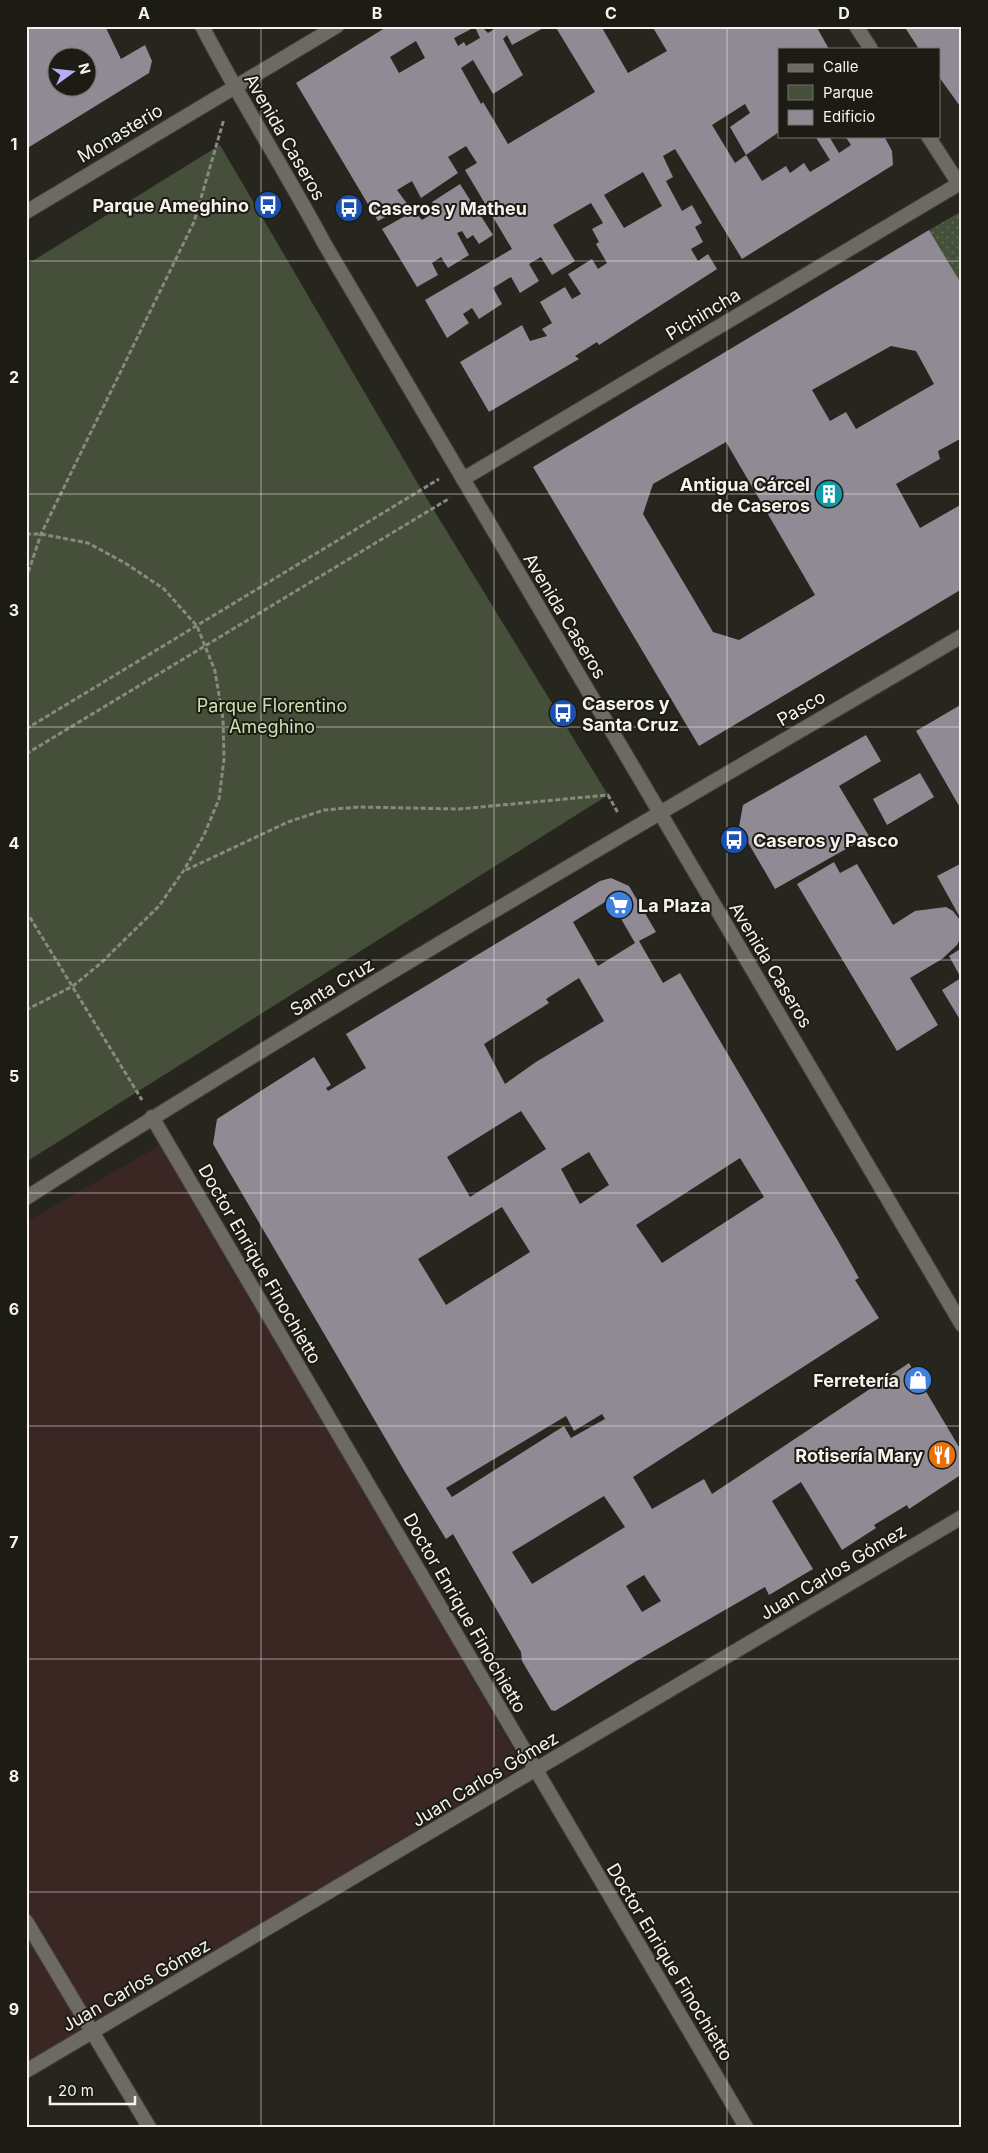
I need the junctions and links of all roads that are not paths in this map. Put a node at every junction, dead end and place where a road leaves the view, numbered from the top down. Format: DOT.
graph roads {
  1 [pos="202,26"];
  2 [pos="337,26"];
  3 [pos="856,26"];
  4 [pos="870,48"];
  5 [pos="234,87"];
  6 [pos="929,138"];
  7 [pos="960,183"];
  8 [pos="26,212"];
  9 [pos="462,478"];
  10 [pos="962,636"];
  11 [pos="659,812"];
  12 [pos="152,1117"];
  13 [pos="26,1198"];
  14 [pos="962,1325"];
  15 [pos="962,1517"];
  16 [pos="535,1771"];
  17 [pos="26,1921"];
  18 [pos="92,2032"];
  19 [pos="26,2070"];
  20 [pos="149,2127"];
  21 [pos="746,2127"];
  1 -- 5 [label="street, Avenida Caseros"];
  2 -- 5 [label="street, Monasterio"];
  3 -- 4 [label="street"];
  5 -- 8 [label="street, Monasterio"];
  5 -- 9 [label="street, Avenida Caseros"];
  6 -- 7 [label="street"];
  7 -- 9 [label="street, Pichincha"];
  9 -- 11 [label="street, Avenida Caseros"];
  10 -- 11 [label="street, Pasco"];
  11 -- 12 [label="street, Santa Cruz"];
  11 -- 14 [label="street, Avenida Caseros"];
  12 -- 13 [label="street, Santa Cruz"];
  12 -- 16 [label="street, Doctor Enrique Finochietto"];
  15 -- 16 [label="street, Juan Carlos Gómez"];
  16 -- 18 [label="street, Juan Carlos Gómez"];
  16 -- 21 [label="street, Doctor Enrique Finochietto"];
  17 -- 18 [label="street"];
  18 -- 19 [label="street, Juan Carlos Gómez"];
  18 -- 20 [label="street"];
}
